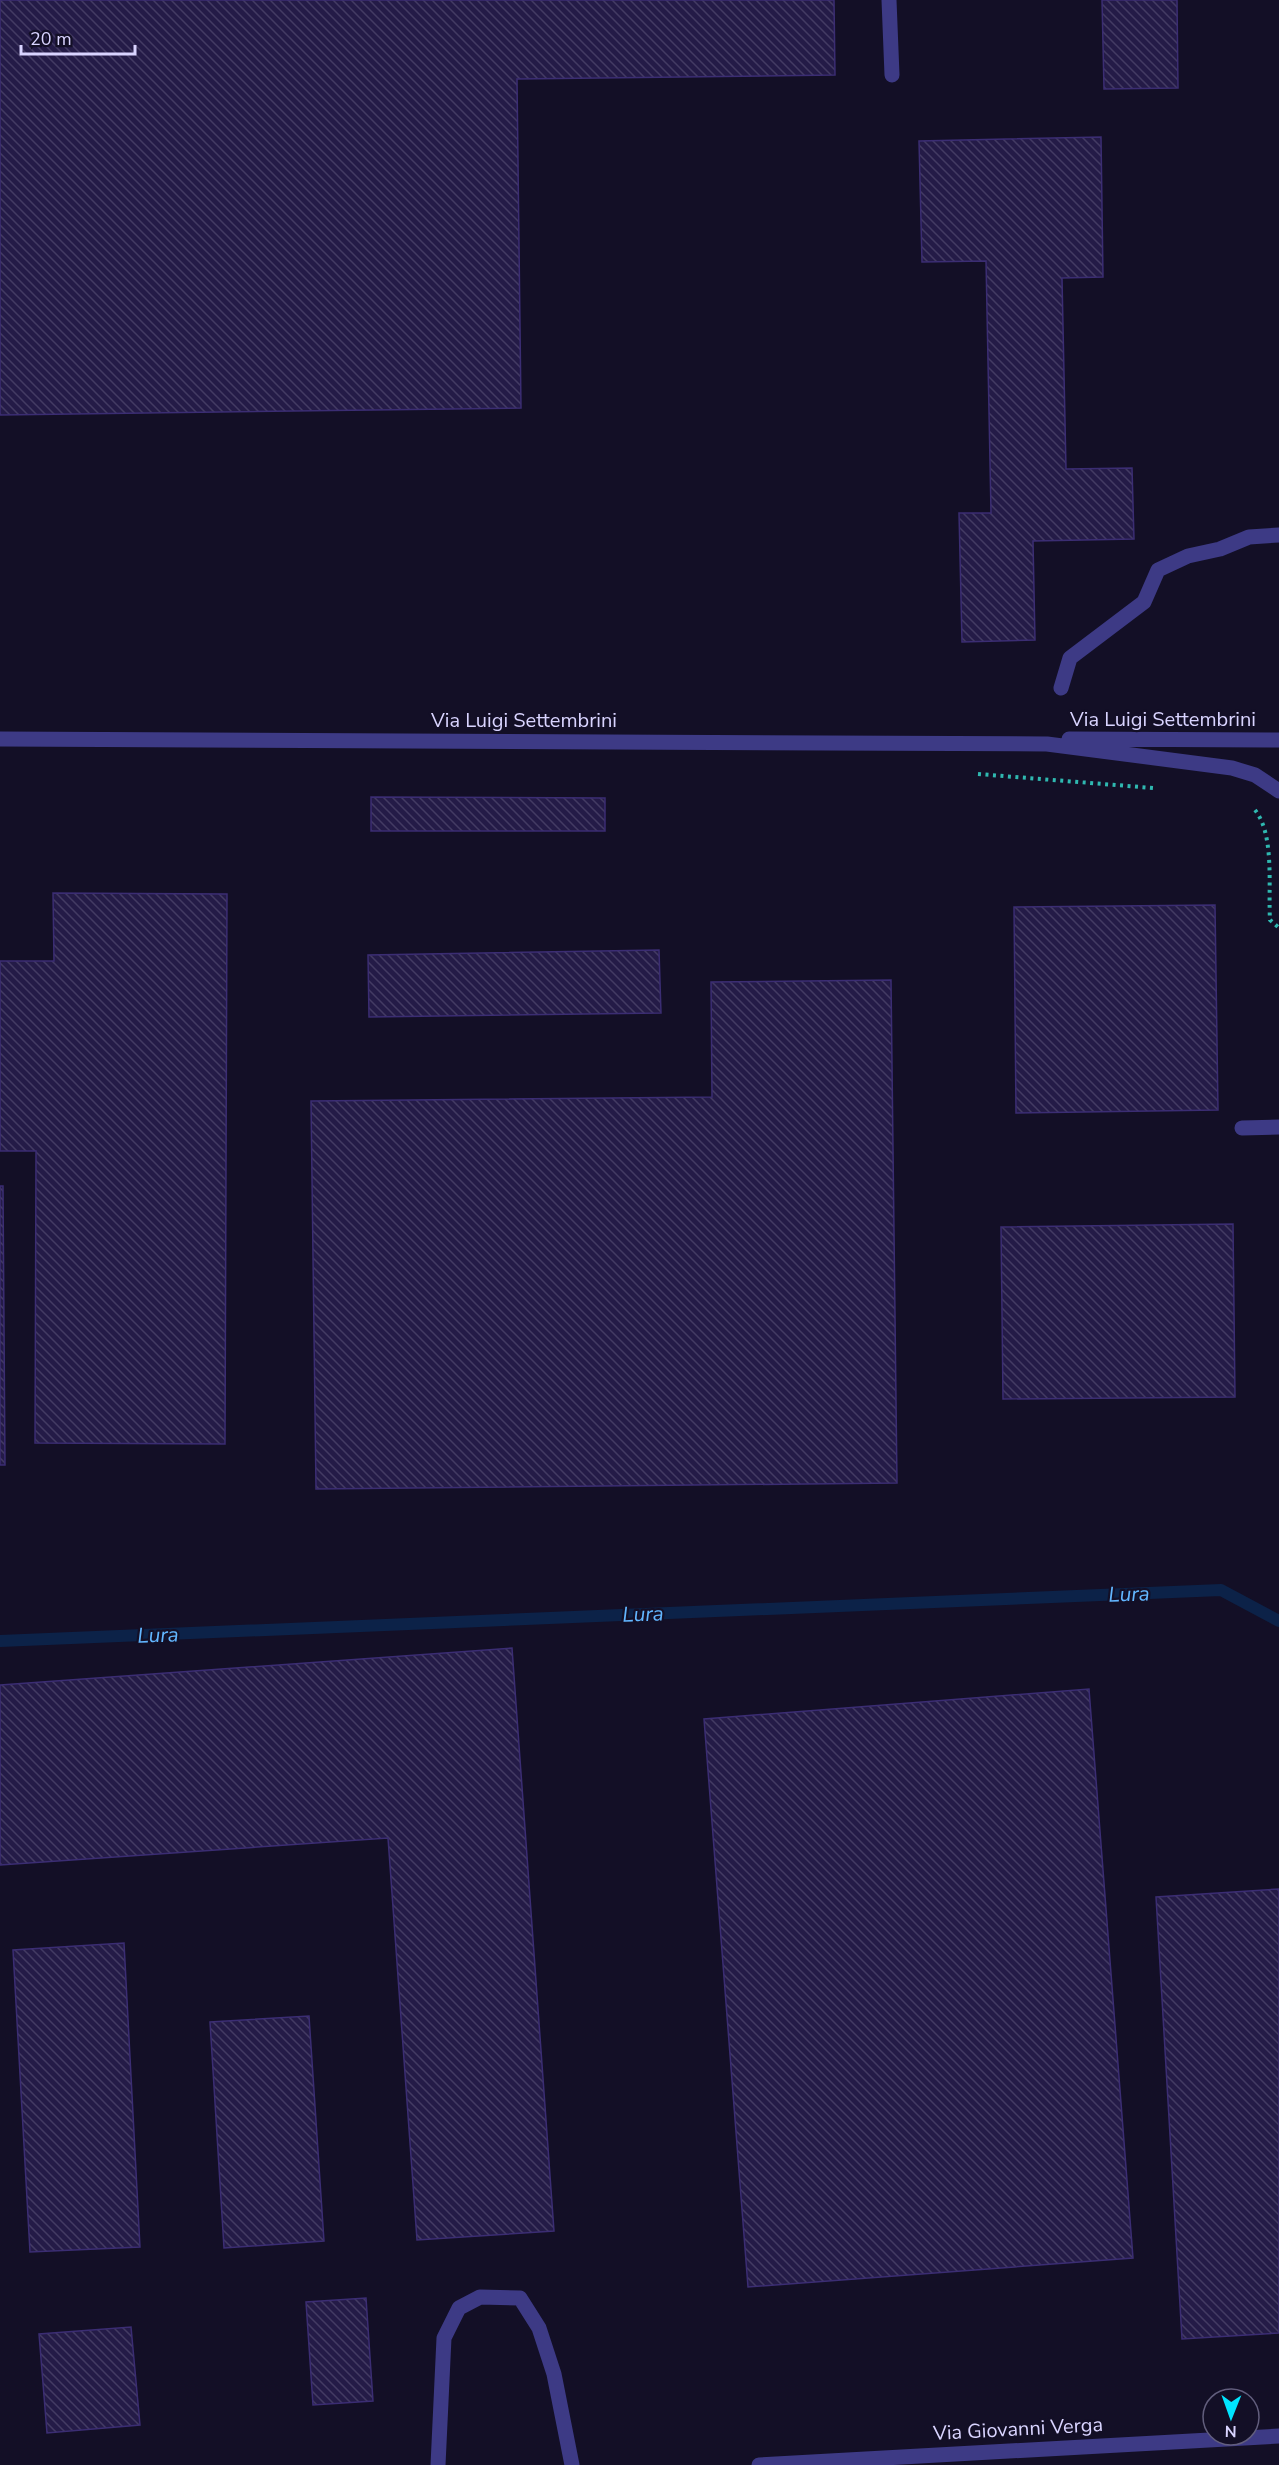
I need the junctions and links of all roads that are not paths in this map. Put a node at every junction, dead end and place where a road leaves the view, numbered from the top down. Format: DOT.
graph roads {
  1 [pos="889,0"];
  2 [pos="892,75"];
  3 [pos="1279,535"];
  4 [pos="1061,688"];
  5 [pos="0,739"];
  6 [pos="1279,740"];
  7 [pos="1047,744"];
  8 [pos="1279,791"];
  9 [pos="1279,1126"];
  10 [pos="1242,1128"];
  11 [pos="1279,2436"];
  12 [pos="438,2465"];
  13 [pos="572,2465"];
  14 [pos="759,2465"];
  1 -- 2 [label="street"];
  3 -- 4 [label="street"];
  5 -- 7 [label="street, Via Luigi Settembrini"];
  6 -- 7 [label="street, Via Luigi Settembrini"];
  7 -- 8 [label="street, Via Luigi Settembrini"];
  9 -- 10 [label="street"];
  11 -- 14 [label="street, Via Giovanni Verga"];
  12 -- 13 [label="street"];
}
